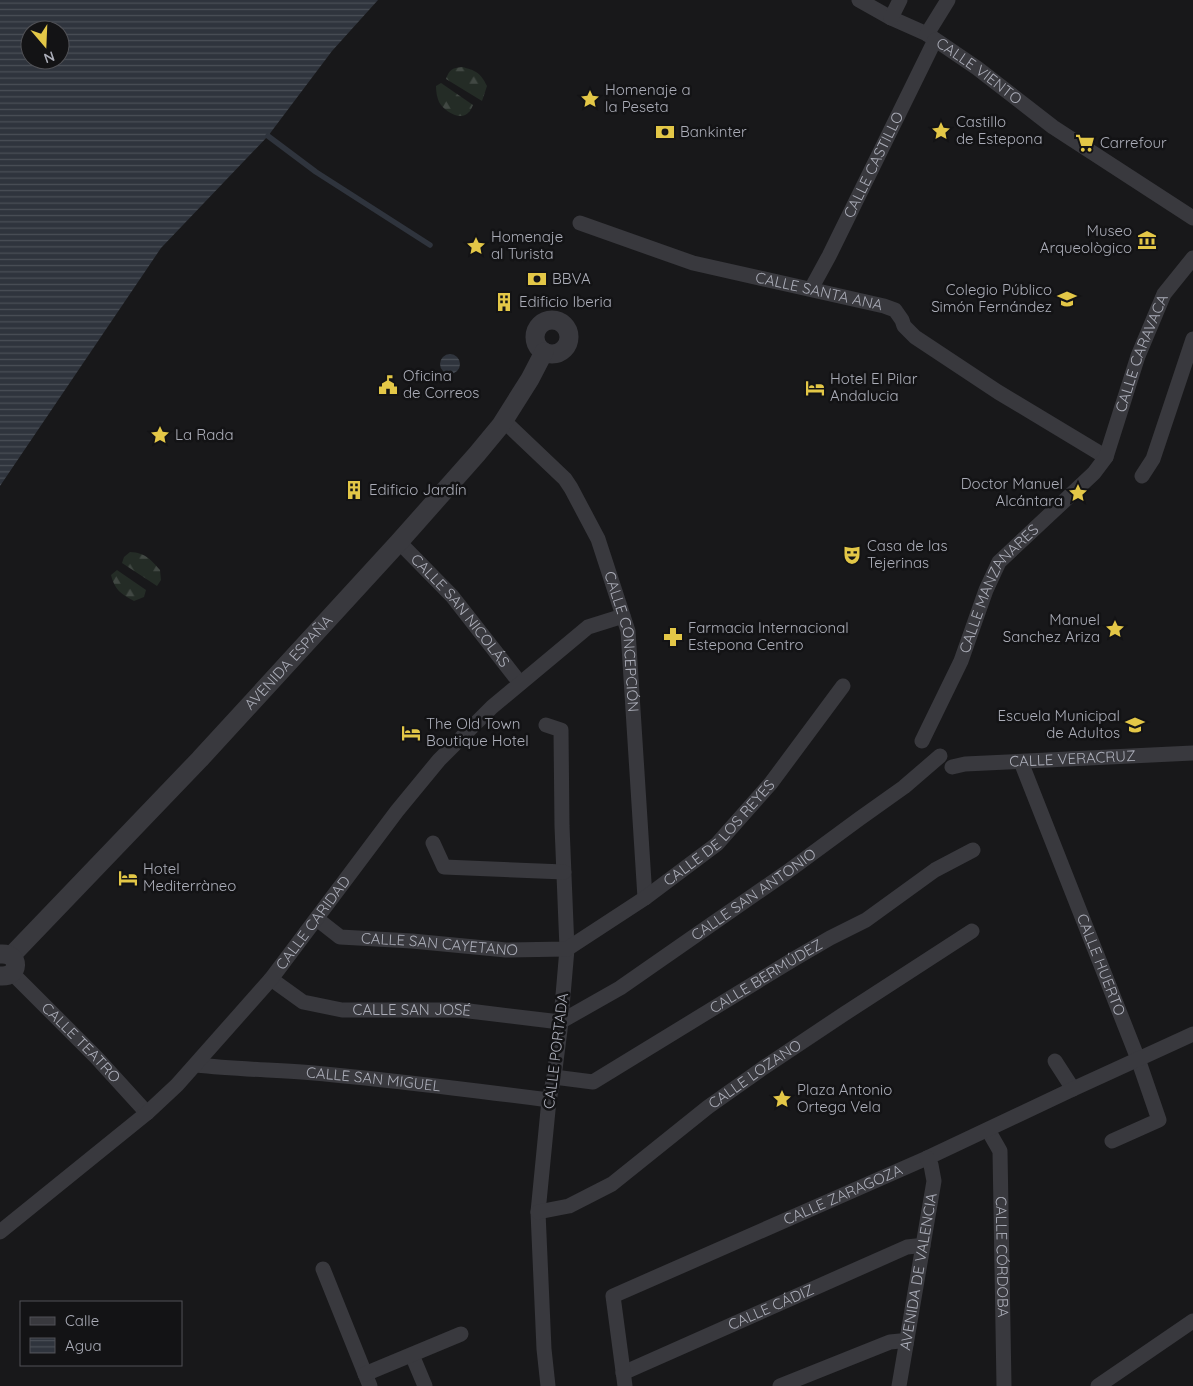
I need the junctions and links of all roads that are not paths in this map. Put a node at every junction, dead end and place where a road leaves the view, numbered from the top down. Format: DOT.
graph roads {
  1 [pos="859,0"];
  2 [pos="900,0"];
  3 [pos="948,0"];
  4 [pos="891,18"];
  5 [pos="931,37"];
  6 [pos="1193,218"];
  7 [pos="580,223"];
  8 [pos="1193,258"];
  9 [pos="811,289"];
  10 [pos="1193,341"];
  11 [pos="544,352"];
  12 [pos="504,421"];
  13 [pos="1106,457"];
  14 [pos="1142,476"];
  15 [pos="399,542"];
  16 [pos="623,616"];
  17 [pos="520,683"];
  18 [pos="843,686"];
  19 [pos="546,725"];
  20 [pos="922,741"];
  21 [pos="1193,753"];
  22 [pos="940,756"];
  23 [pos="1021,762"];
  24 [pos="952,767"];
  25 [pos="433,843"];
  26 [pos="973,850"];
  27 [pos="564,872"];
  28 [pos="645,898"];
  29 [pos="317,919"];
  30 [pos="972,931"];
  31 [pos="567,949"];
  32 [pos="6,965"];
  33 [pos="271,979"];
  34 [pos="560,1022"];
  35 [pos="1193,1034"];
  36 [pos="1138,1059"];
  37 [pos="1056,1061"];
  38 [pos="196,1065"];
  39 [pos="554,1077"];
  40 [pos="1073,1089"];
  41 [pos="549,1100"];
  42 [pos="147,1113"];
  43 [pos="988,1130"];
  44 [pos="1112,1141"];
  45 [pos="927,1158"];
  46 [pos="538,1212"];
  47 [pos="0,1232"];
  48 [pos="922,1246"];
  49 [pos="323,1269"];
  50 [pos="1193,1321"];
  51 [pos="461,1334"];
  52 [pos="906,1344"];
  53 [pos="412,1355"];
  54 [pos="624,1379"];
  55 [pos="367,1380"];
  56 [pos="425,1386"];
  57 [pos="548,1386"];
  58 [pos="780,1386"];
  59 [pos="899,1386"];
  60 [pos="1004,1386"];
  61 [pos="1098,1386"];
  1 -- 4 [label="street, CALLE VIENTO"];
  2 -- 4 [label="street"];
  3 -- 5 [label="street, CALLE CASTILLO"];
  4 -- 5 [label="street, CALLE VIENTO"];
  5 -- 6 [label="street, CALLE VIENTO"];
  5 -- 9 [label="street, CALLE CASTILLO"];
  7 -- 9 [label="street, CALLE SANTA ANA"];
  8 -- 13 [label="street, CALLE CARAVACA"];
  9 -- 13 [label="street, CALLE SANTA ANA"];
  10 -- 14 [label="street"];
  11 -- 12 [label="street, AVENIDA ESPAÑA"];
  12 -- 15 [label="street, AVENIDA ESPAÑA"];
  12 -- 16 [label="street, CALLE CONCEPCIÓN"];
  13 -- 20 [label="street, CALLE MANZANARES"];
  15 -- 17 [label="street, CALLE SAN NICOLÁS"];
  15 -- 32 [label="street, AVENIDA ESPAÑA"];
  16 -- 17 [label="street, CALLE CARIDAD"];
  16 -- 28 [label="street, CALLE CONCEPCIÓN"];
  17 -- 29 [label="street, CALLE CARIDAD"];
  18 -- 28 [label="street, CALLE DE LOS REYES"];
  19 -- 27 [label="street, CALLE PORTADA"];
  21 -- 23 [label="street, CALLE VERACRUZ"];
  22 -- 34 [label="street, CALLE SAN ANTONIO"];
  23 -- 24 [label="street, CALLE VERACRUZ"];
  23 -- 36 [label="street, CALLE HUERTO"];
  25 -- 27 [label="street"];
  26 -- 39 [label="street, CALLE BERMÚDEZ"];
  27 -- 31 [label="street, CALLE PORTADA"];
  28 -- 31 [label="street, CALLE DE LOS REYES"];
  29 -- 31 [label="street, CALLE SAN CAYETANO"];
  29 -- 33 [label="street, CALLE CARIDAD"];
  30 -- 46 [label="street, CALLE LOZANO"];
  31 -- 34 [label="street, CALLE PORTADA"];
  32 -- 42 [label="street, CALLE TEATRO"];
  33 -- 34 [label="street, CALLE SAN JOSÉ"];
  33 -- 38 [label="street, CALLE CARIDAD"];
  34 -- 39 [label="street, CALLE PORTADA"];
  35 -- 36 [label="street, CALLE ZARAGOZA"];
  36 -- 40 [label="street, CALLE ZARAGOZA"];
  36 -- 44 [label="street, CALLE HUERTO"];
  37 -- 40 [label="street"];
  38 -- 41 [label="street, CALLE SAN MIGUEL"];
  38 -- 42 [label="street, CALLE CARIDAD"];
  39 -- 41 [label="street, CALLE PORTADA"];
  40 -- 43 [label="street, CALLE ZARAGOZA"];
  41 -- 46 [label="street, CALLE PORTADA"];
  42 -- 47 [label="street, CALLE CARIDAD"];
  43 -- 45 [label="street, CALLE ZARAGOZA"];
  43 -- 60 [label="street, CALLE CÓRDOBA"];
  45 -- 48 [label="street, AVENIDA DE VALENCIA"];
  45 -- 54 [label="street, CALLE ZARAGOZA"];
  46 -- 57 [label="street, CALLE PORTADA"];
  48 -- 52 [label="street, AVENIDA DE VALENCIA"];
  48 -- 54 [label="street, CALLE CÁDIZ"];
  49 -- 55 [label="street"];
  50 -- 61 [label="street"];
  51 -- 53 [label="street"];
  52 -- 58 [label="street"];
  52 -- 59 [label="street, AVENIDA DE VALENCIA"];
  53 -- 55 [label="street"];
  53 -- 56 [label="street"];
}
